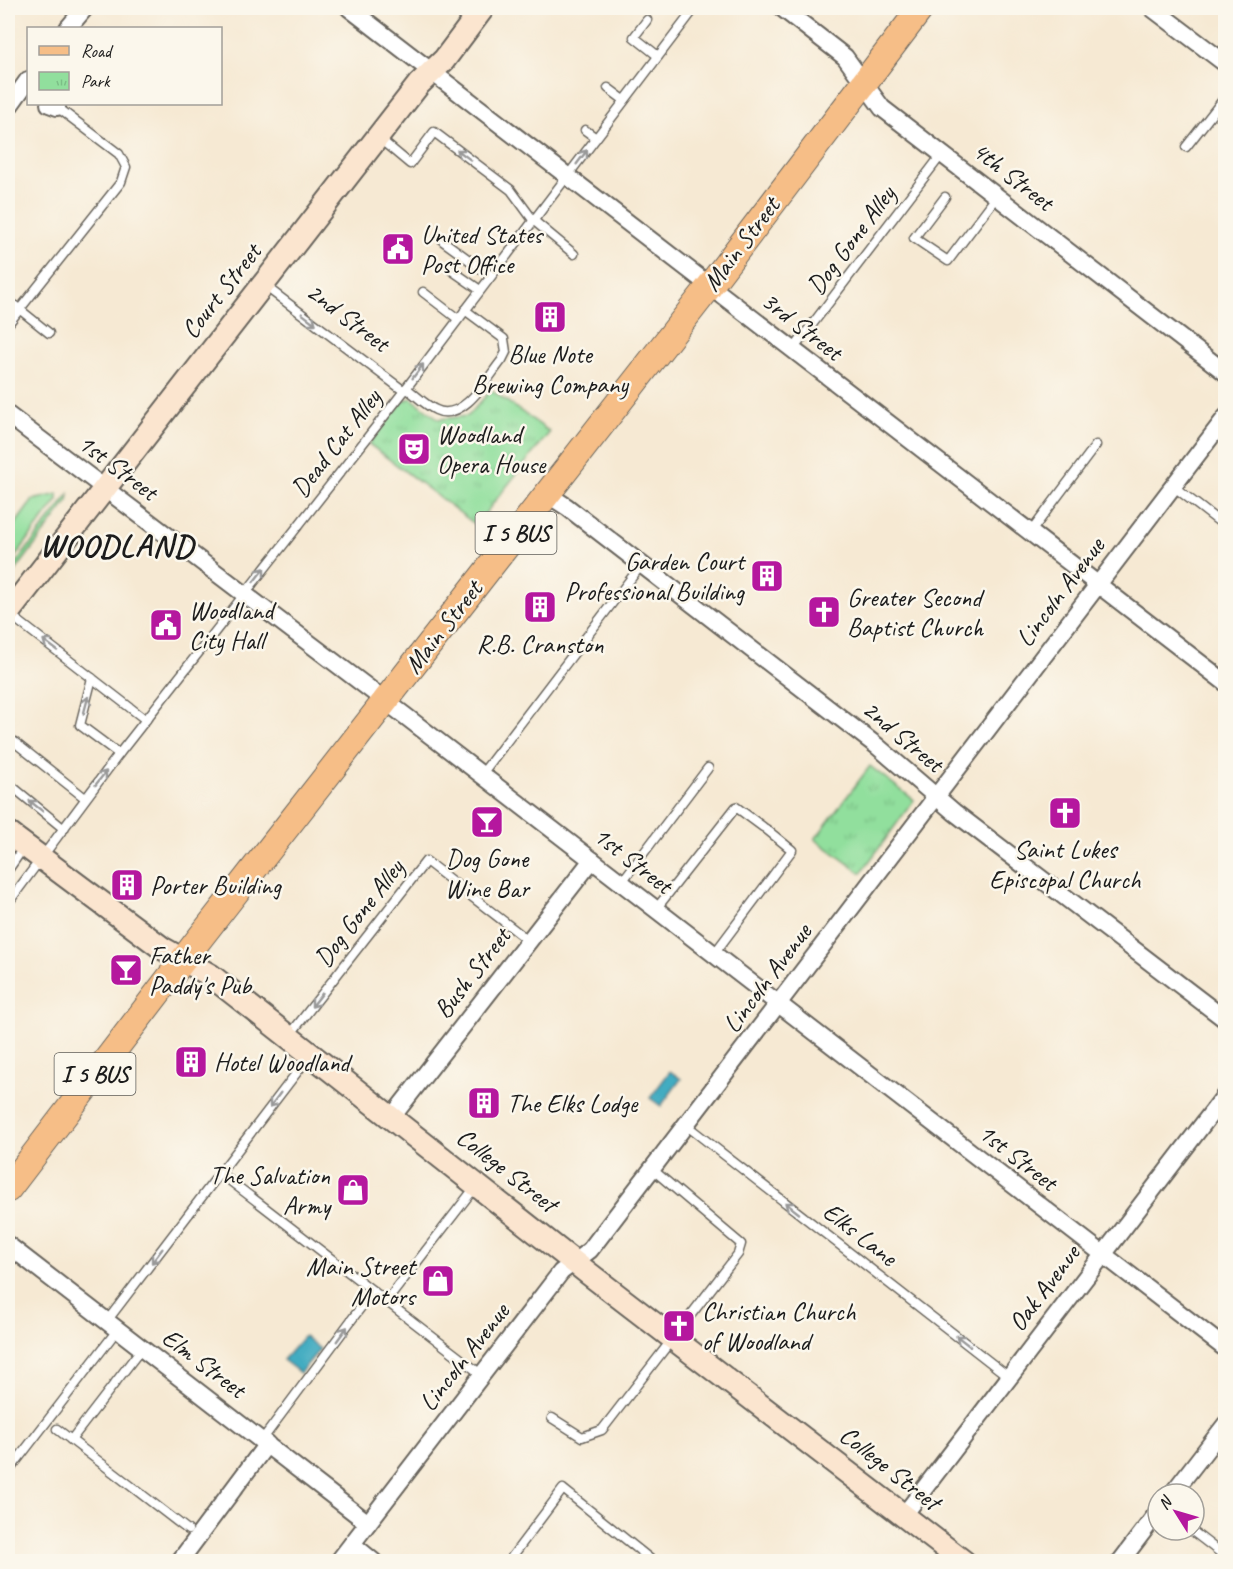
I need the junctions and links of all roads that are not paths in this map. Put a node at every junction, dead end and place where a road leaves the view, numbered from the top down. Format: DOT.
graph roads {
  1 [pos="85,8"];
  2 [pos="349,8"];
  3 [pos="423,8"];
  4 [pos="430,8"];
  5 [pos="483,8"];
  6 [pos="695,8"];
  7 [pos="782,8"];
  8 [pos="921,8"];
  9 [pos="1152,8"];
  10 [pos="647,20"];
  11 [pos="69,27"];
  12 [pos="658,56"];
  13 [pos="1226,64"];
  14 [pos="431,72"];
  15 [pos="864,81"];
  16 [pos="21,87"];
  17 [pos="608,88"];
  18 [pos="1226,96"];
  19 [pos="624,100"];
  20 [pos="53,105"];
  21 [pos="8,108"];
  22 [pos="585,130"];
  23 [pos="377,137"];
  24 [pos="596,138"];
  25 [pos="1186,147"];
  26 [pos="942,154"];
  27 [pos="566,177"];
  28 [pos="996,196"];
  29 [pos="945,197"];
  30 [pos="533,220"];
  31 [pos="443,241"];
  32 [pos="574,254"];
  33 [pos="447,267"];
  34 [pos="491,276"];
  35 [pos="262,284"];
  36 [pos="709,286"];
  37 [pos="480,290"];
  38 [pos="423,292"];
  39 [pos="8,300"];
  40 [pos="19,308"];
  41 [pos="465,310"];
  42 [pos="458,319"];
  43 [pos="8,324"];
  44 [pos="49,333"];
  45 [pos="792,351"];
  46 [pos="1226,373"];
  47 [pos="405,389"];
  48 [pos="8,415"];
  49 [pos="1226,417"];
  50 [pos="1096,445"];
  51 [pos="1173,486"];
  52 [pos="103,488"];
  53 [pos="547,494"];
  54 [pos="1226,527"];
  55 [pos="1030,533"];
  56 [pos="642,564"];
  57 [pos="1098,585"];
  58 [pos="243,595"];
  59 [pos="8,613"];
  60 [pos="92,678"];
  61 [pos="1226,683"];
  62 [pos="385,702"];
  63 [pos="146,720"];
  64 [pos="8,737"];
  65 [pos="119,754"];
  66 [pos="708,768"];
  67 [pos="481,775"];
  68 [pos="8,783"];
  69 [pos="936,797"];
  70 [pos="85,798"];
  71 [pos="64,829"];
  72 [pos="25,846"];
  73 [pos="592,860"];
  74 [pos="8,870"];
  75 [pos="621,883"];
  76 [pos="8,903"];
  77 [pos="656,909"];
  78 [pos="529,941"];
  79 [pos="714,954"];
  80 [pos="183,959"];
  81 [pos="779,1004"];
  82 [pos="1226,1020"];
  83 [pos="289,1037"];
  84 [pos="311,1054"];
  85 [pos="1226,1094"];
  86 [pos="392,1117"];
  87 [pos="686,1125"];
  88 [pos="652,1169"];
  89 [pos="220,1173"];
  90 [pos="477,1183"];
  91 [pos="8,1189"];
  92 [pos="8,1245"];
  93 [pos="1102,1254"];
  94 [pos="575,1261"];
  95 [pos="373,1292"];
  96 [pos="386,1302"];
  97 [pos="112,1325"];
  98 [pos="672,1337"];
  99 [pos="142,1348"];
  100 [pos="1226,1349"];
  101 [pos="482,1375"];
  102 [pos="1009,1377"];
  103 [pos="552,1418"];
  104 [pos="1226,1424"];
  105 [pos="57,1429"];
  106 [pos="71,1440"];
  107 [pos="265,1442"];
  108 [pos="8,1472"];
  109 [pos="1181,1482"];
  110 [pos="904,1515"];
  111 [pos="368,1523"];
  112 [pos="1146,1528"];
  113 [pos="188,1530"];
  114 [pos="1206,1542"];
  115 [pos="352,1544"];
  116 [pos="1226,1557"];
  117 [pos="956,1559"];
  118 [pos="179,1562"];
  119 [pos="338,1562"];
  120 [pos="374,1562"];
  121 [pos="508,1562"];
  122 [pos="654,1562"];
  123 [pos="1120,1562"];
  1 -- 11 [label="street"];
  2 -- 14 [label="street, 3rd Street"];
  3 -- 4 [label="lane"];
  5 -- 14 [label="street, Court Street"];
  6 -- 12 [label="lane, Dead Cat Alley"];
  7 -- 15 [label="street, 4th Street"];
  8 -- 15 [label="main road, Main Street / I 5 BUS"];
  9 -- 13 [label="street"];
  10 -- 12 [label="lane"];
  12 -- 19 [label="lane, Dead Cat Alley"];
  14 -- 23 [label="street, Court Street"];
  14 -- 27 [label="street, 3rd Street"];
  15 -- 26 [label="street, 4th Street"];
  15 -- 36 [label="main road, Main Street / I 5 BUS"];
  16 -- 21 [label="street"];
  17 -- 19 [label="lane"];
  18 -- 25 [label="lane"];
  19 -- 24 [label="lane, Dead Cat Alley"];
  20 -- 40 [label="lane"];
  22 -- 24 [label="lane"];
  30 -- 23 [label="lane, one-way"];
  23 -- 35 [label="street, Court Street"];
  27 -- 24 [label="lane, Dead Cat Alley, one-way"];
  26 -- 28 [label="street, 4th Street"];
  26 -- 45 [label="lane, Dog Gone Alley"];
  27 -- 30 [label="lane, Dead Cat Alley"];
  27 -- 36 [label="street, 3rd Street"];
  28 -- 29 [label="lane"];
  28 -- 46 [label="street, 4th Street"];
  30 -- 32 [label="lane"];
  30 -- 34 [label="lane, Dead Cat Alley"];
  31 -- 34 [label="lane"];
  33 -- 37 [label="lane"];
  34 -- 37 [label="lane, Dead Cat Alley"];
  35 -- 47 [label="lane, 2nd Street, one-way"];
  35 -- 52 [label="street, Court Street"];
  36 -- 45 [label="street, 3rd Street"];
  36 -- 53 [label="main road, Main Street / I 5 BUS"];
  37 -- 41 [label="lane, Dead Cat Alley"];
  38 -- 42 [label="lane"];
  39 -- 40 [label="lane"];
  40 -- 43 [label="lane"];
  40 -- 44 [label="lane"];
  41 -- 42 [label="lane, Dead Cat Alley"];
  41 -- 47 [label="lane, 2nd Street"];
  47 -- 42 [label="lane, Dead Cat Alley, one-way"];
  45 -- 55 [label="street, 3rd Street"];
  58 -- 47 [label="lane, Dead Cat Alley, one-way"];
  48 -- 52 [label="street, 1st Street"];
  49 -- 51 [label="street, Lincoln Avenue"];
  50 -- 55 [label="lane"];
  51 -- 54 [label="lane"];
  51 -- 57 [label="street, Lincoln Avenue"];
  52 -- 58 [label="street, 1st Street"];
  52 -- 59 [label="street, Court Street"];
  53 -- 56 [label="street, 2nd Street"];
  53 -- 62 [label="main road, Main Street / I 5 BUS"];
  55 -- 57 [label="street, 3rd Street"];
  56 -- 67 [label="lane"];
  56 -- 69 [label="street, 2nd Street"];
  57 -- 61 [label="street, 3rd Street"];
  57 -- 69 [label="street, Lincoln Avenue"];
  58 -- 62 [label="street, 1st Street"];
  58 -- 63 [label="lane, Dead Cat Alley"];
  60 -- 59 [label="lane, one-way"];
  60 -- 63 [label="lane"];
  65 -- 60 [label="lane, one-way"];
  62 -- 67 [label="street, 1st Street"];
  62 -- 80 [label="main road, Main Street / I 5 BUS"];
  63 -- 65 [label="lane, Dead Cat Alley"];
  64 -- 70 [label="lane"];
  70 -- 65 [label="lane, Dead Cat Alley, one-way"];
  66 -- 75 [label="lane"];
  67 -- 73 [label="street, 1st Street"];
  71 -- 68 [label="lane, one-way"];
  69 -- 81 [label="street, Lincoln Avenue"];
  69 -- 82 [label="street, 2nd Street"];
  70 -- 71 [label="lane, Dead Cat Alley"];
  71 -- 72 [label="lane, Dead Cat Alley"];
  72 -- 74 [label="lane"];
  72 -- 76 [label="lane, Dead Cat Alley"];
  72 -- 80 [label="street, College Street"];
  73 -- 75 [label="street, 1st Street"];
  73 -- 78 [label="street, Bush Street"];
  75 -- 77 [label="street, 1st Street"];
  77 -- 79 [label="street, 1st Street"];
  77 -- 79 [label="lane"];
  78 -- 83 [label="lane, Dog Gone Alley, one-way"];
  78 -- 86 [label="street, Bush Street"];
  79 -- 81 [label="street, 1st Street"];
  80 -- 83 [label="street, College Street"];
  80 -- 91 [label="main road, Main Street / I 5 BUS"];
  81 -- 87 [label="street, Lincoln Avenue"];
  81 -- 93 [label="street, 1st Street"];
  83 -- 84 [label="street, College Street"];
  84 -- 86 [label="street, College Street"];
  84 -- 89 [label="lane, one-way"];
  85 -- 93 [label="street, Oak Avenue"];
  86 -- 90 [label="street, College Street"];
  87 -- 88 [label="street, Lincoln Avenue"];
  102 -- 87 [label="lane, Elks Lane, one-way"];
  88 -- 94 [label="street, Lincoln Avenue"];
  88 -- 98 [label="lane"];
  89 -- 95 [label="lane"];
  89 -- 97 [label="lane, one-way"];
  90 -- 94 [label="street, College Street"];
  90 -- 96 [label="lane"];
  92 -- 97 [label="street, Elm Street"];
  93 -- 100 [label="street, 1st Street"];
  93 -- 102 [label="street, Oak Avenue"];
  94 -- 98 [label="street, College Street"];
  94 -- 101 [label="street, Lincoln Avenue"];
  95 -- 96 [label="lane"];
  107 -- 95 [label="lane, one-way"];
  96 -- 101 [label="lane"];
  97 -- 99 [label="street, Elm Street"];
  97 -- 108 [label="lane"];
  98 -- 103 [label="lane"];
  98 -- 110 [label="street, College Street"];
  99 -- 106 [label="lane"];
  99 -- 107 [label="street, Elm Street"];
  101 -- 111 [label="street, Lincoln Avenue"];
  102 -- 110 [label="street, Oak Avenue"];
  104 -- 109 [label="street"];
  105 -- 106 [label="lane"];
  106 -- 113 [label="lane"];
  107 -- 111 [label="street, Elm Street"];
  107 -- 118 [label="street"];
  110 -- 117 [label="street, College Street"];
  111 -- 115 [label="street, Lincoln Avenue"];
  112 -- 123 [label="street"];
  114 -- 116 [label="lane"];
  115 -- 119 [label="street, Lincoln Avenue"];
  115 -- 120 [label="street"];
  121 -- 122 [label="lane"];
}
